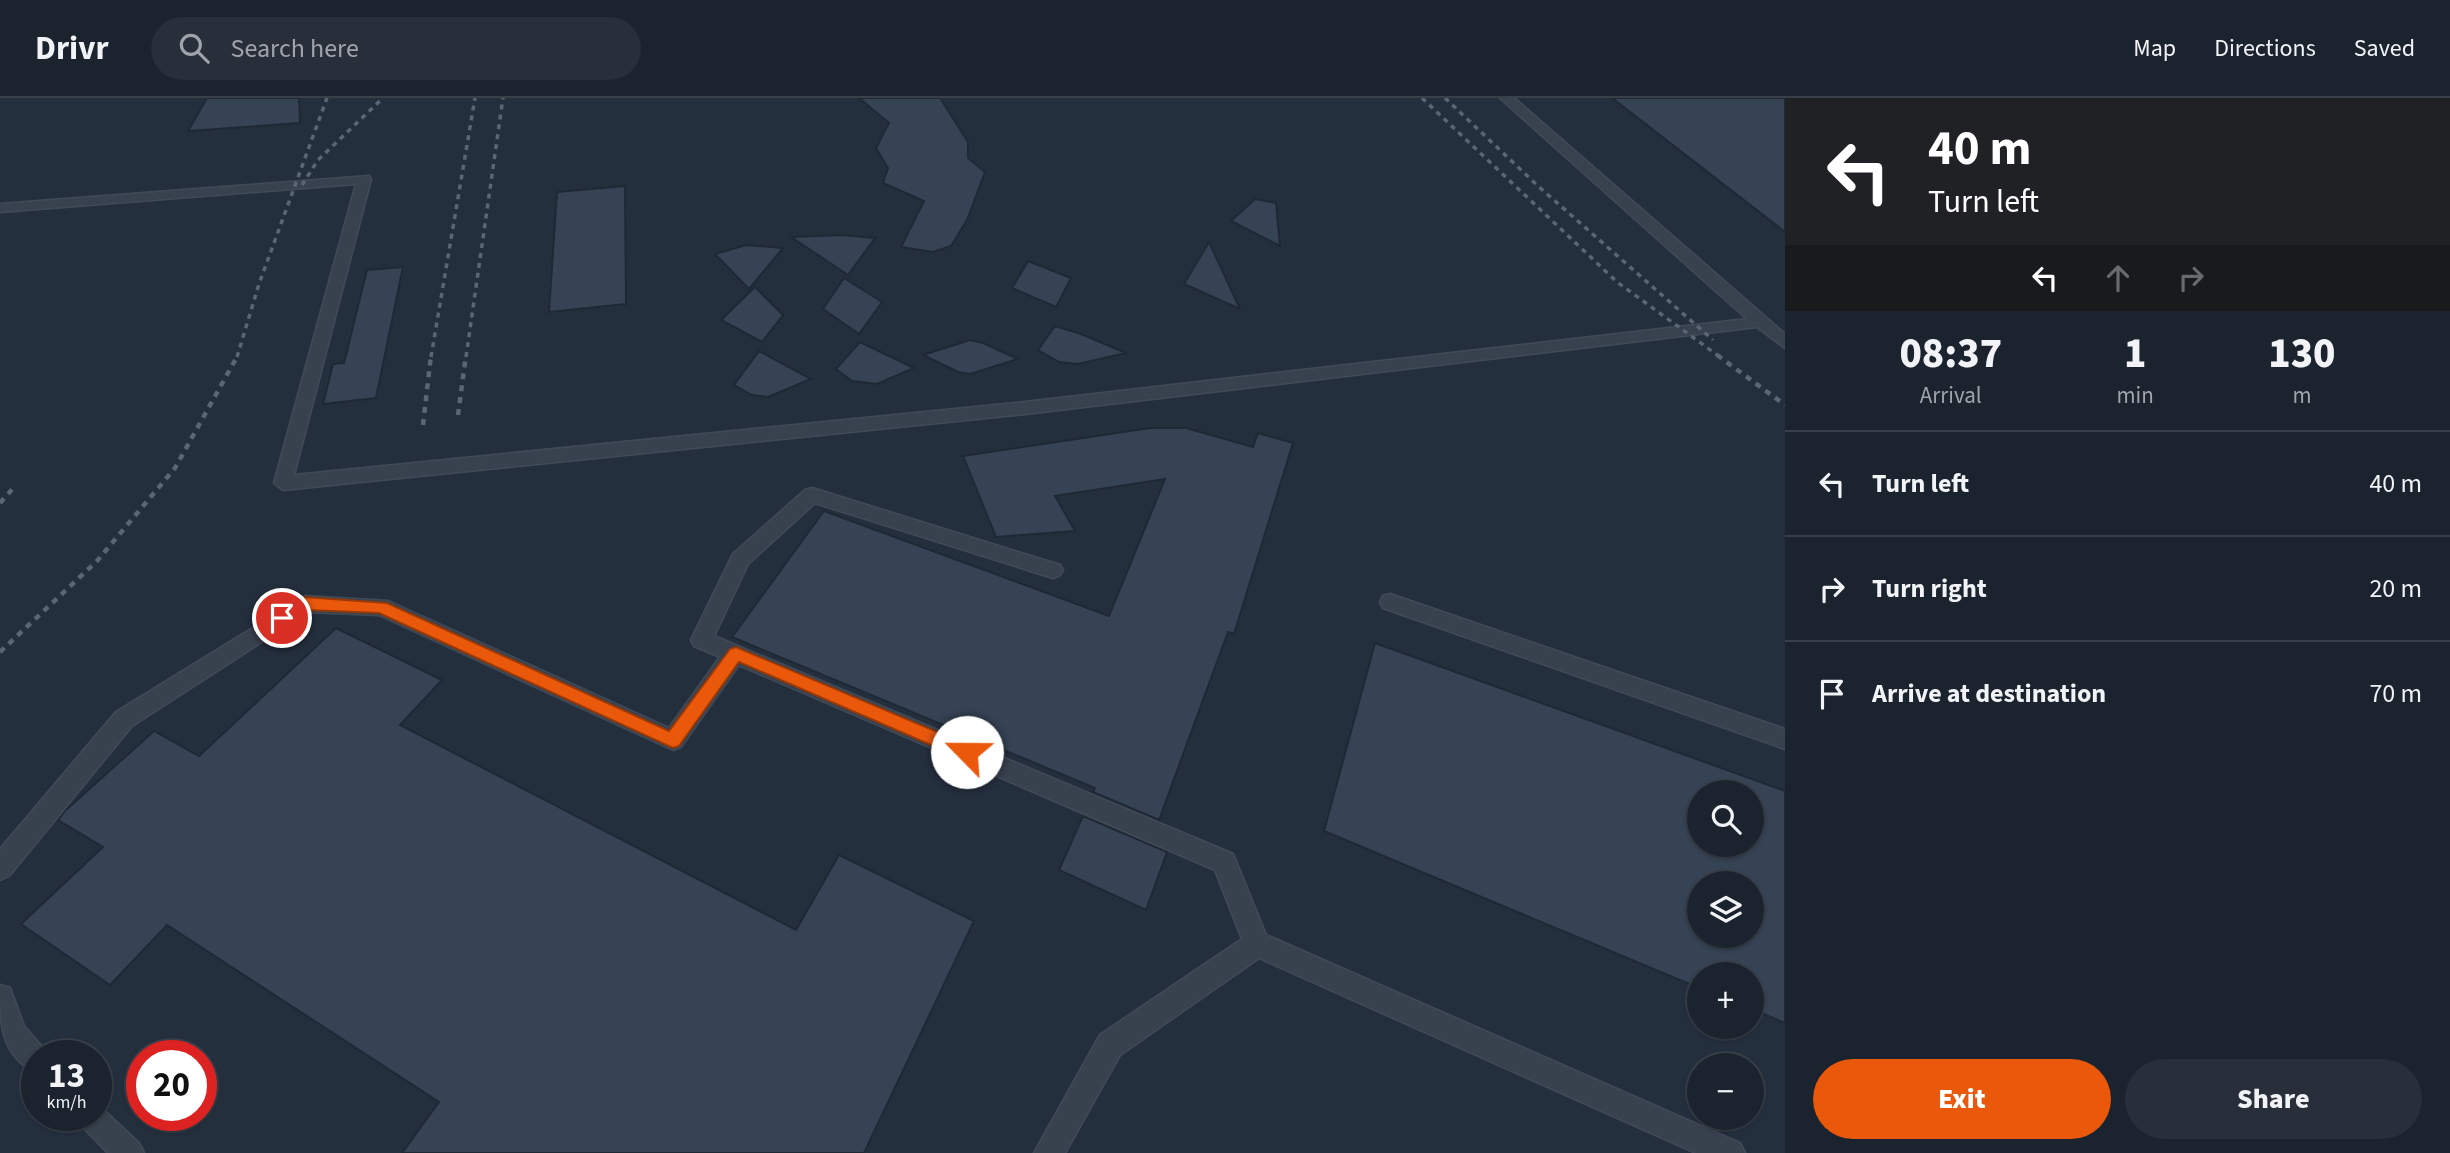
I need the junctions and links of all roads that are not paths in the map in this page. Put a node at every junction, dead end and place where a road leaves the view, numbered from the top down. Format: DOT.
graph roads {
  1 [pos="1506,98"];
  2 [pos="0,208"];
  3 [pos="1761,322"];
  4 [pos="1785,343"];
  5 [pos="1053,570"];
  6 [pos="1390,602"];
  7 [pos="736,654"];
  8 [pos="1785,738"];
  9 [pos="0,868"];
  10 [pos="1257,944"];
  11 [pos="0,998"];
  12 [pos="21,1042"];
  13 [pos="107,1131"];
  14 [pos="128,1153"];
  15 [pos="1049,1153"];
  16 [pos="1730,1153"];
  1 -- 3 [label="lane"];
  2 -- 3 [label="lane"];
  3 -- 4 [label="lane"];
  5 -- 7 [label="lane"];
  6 -- 8 [label="lane"];
  7 -- 9 [label="lane"];
  7 -- 10 [label="lane"];
  10 -- 15 [label="lane"];
  10 -- 16 [label="lane"];
  11 -- 12 [label="lane"];
  13 -- 14 [label="lane"];
}
